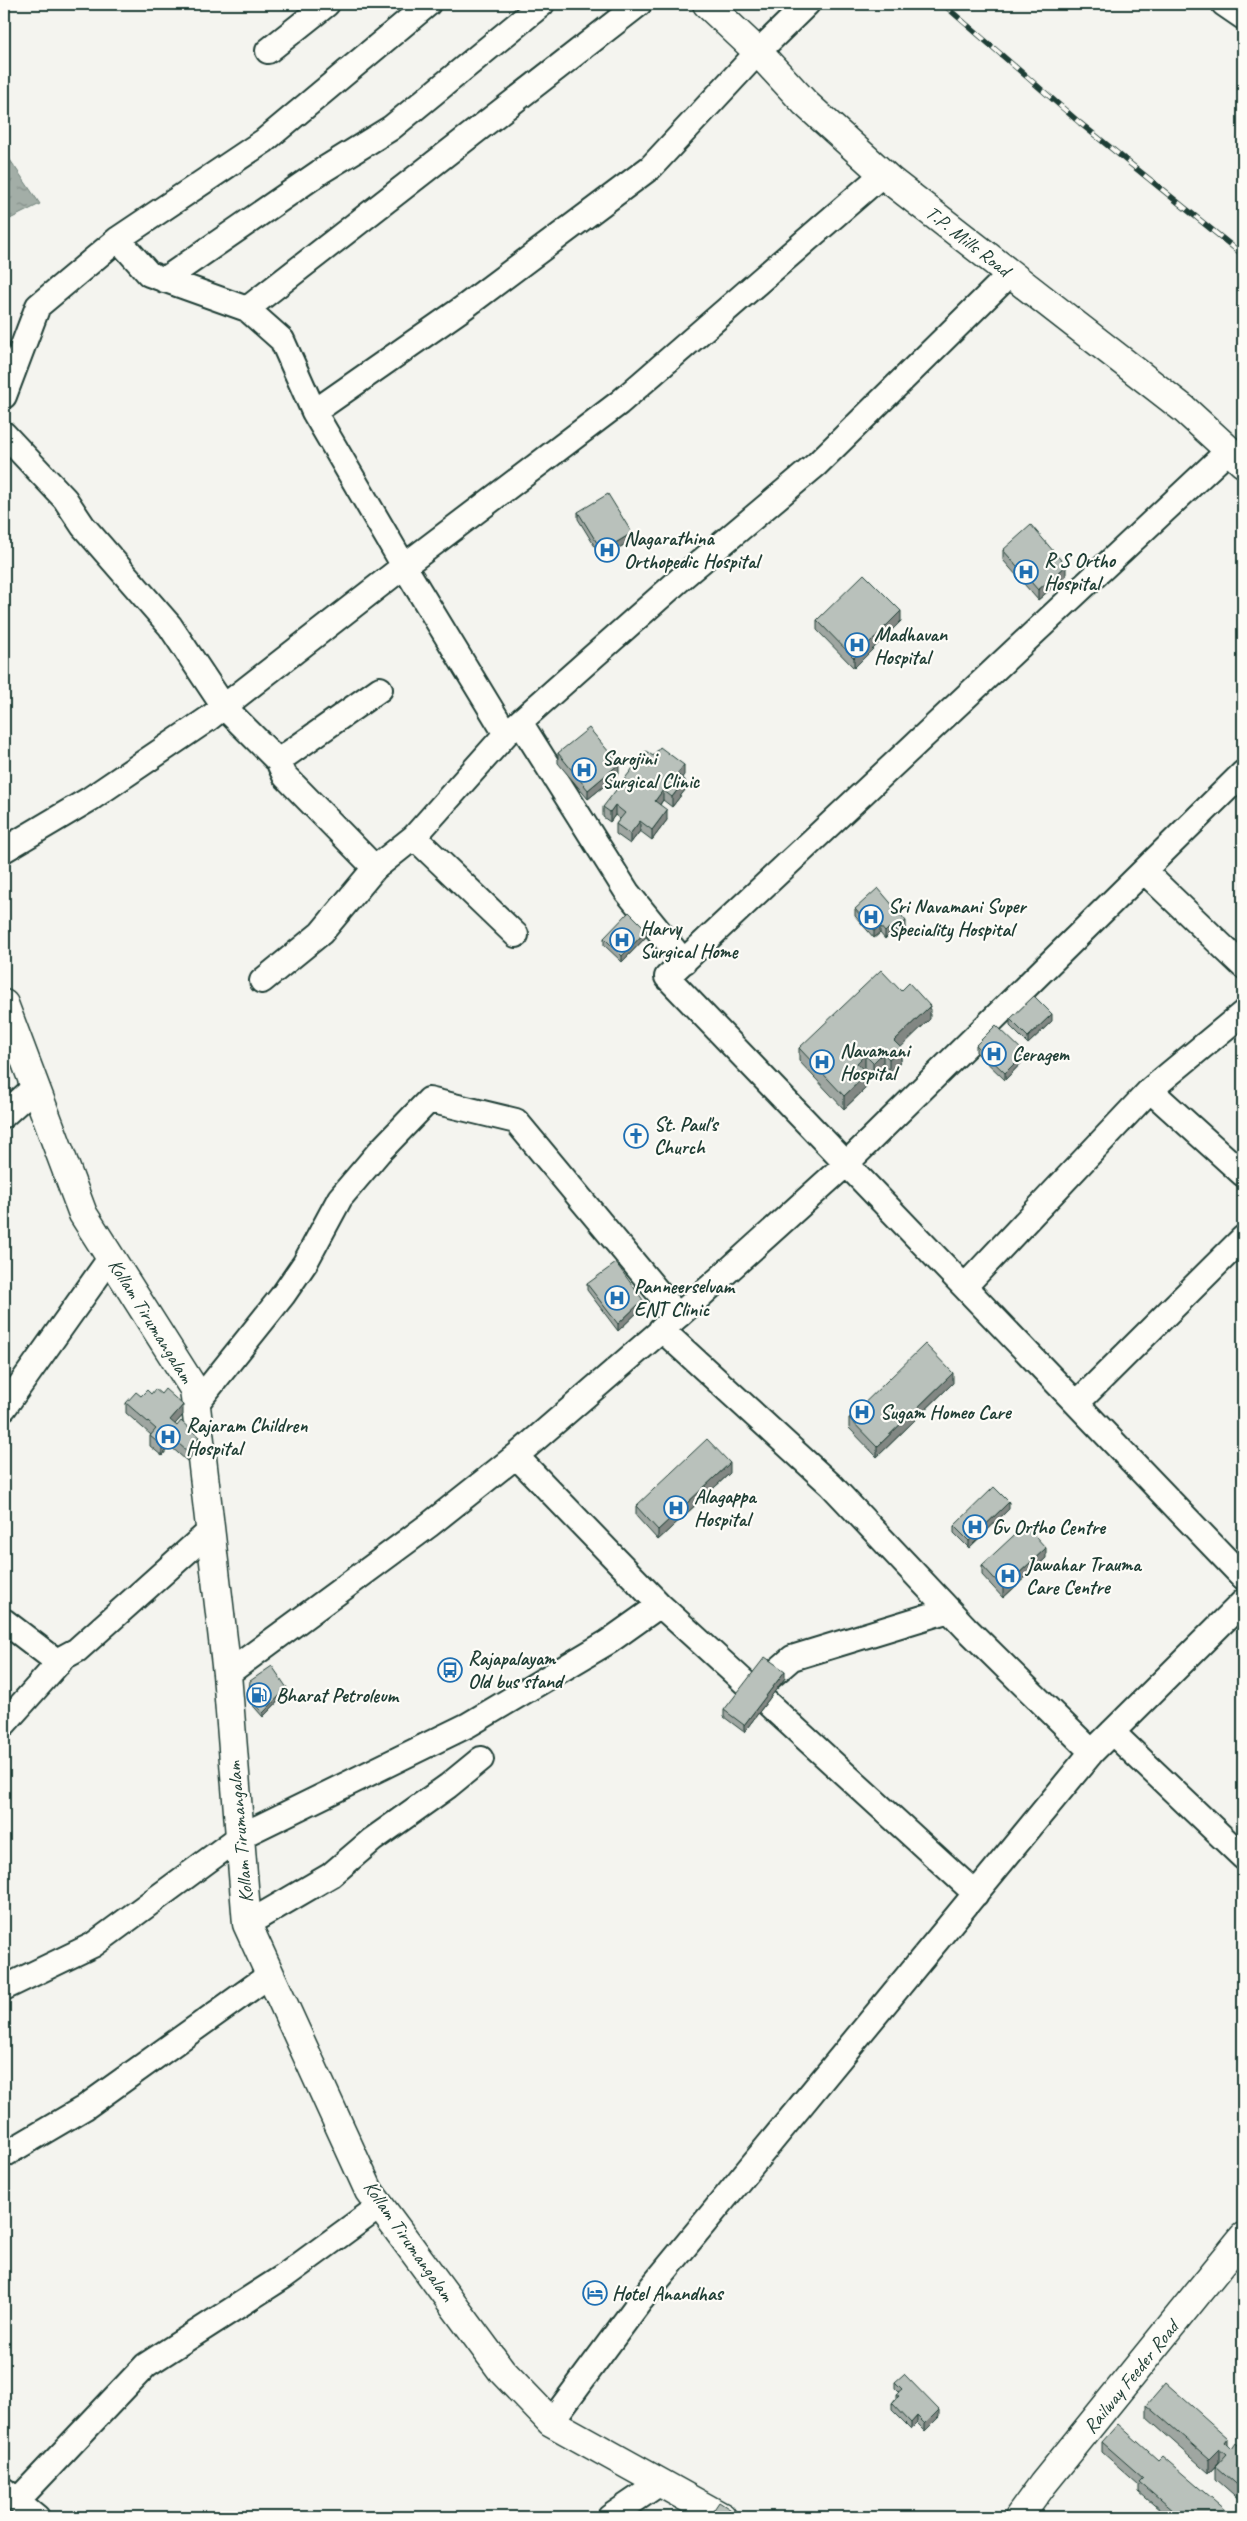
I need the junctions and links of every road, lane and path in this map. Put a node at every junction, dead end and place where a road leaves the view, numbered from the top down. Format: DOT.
graph roads {
  1 [pos="327,4"];
  2 [pos="428,4"];
  3 [pos="542,4"];
  4 [pos="639,4"];
  5 [pos="707,4"];
  6 [pos="807,4"];
  7 [pos="1224,4"];
  8 [pos="1243,16"];
  9 [pos="268,51"];
  10 [pos="758,52"];
  11 [pos="884,173"];
  12 [pos="118,238"];
  13 [pos="1010,274"];
  14 [pos="164,280"];
  15 [pos="247,309"];
  16 [pos="4,396"];
  17 [pos="314,412"];
  18 [pos="4,434"];
  19 [pos="1236,456"];
  20 [pos="404,566"];
  21 [pos="380,689"];
  22 [pos="224,707"];
  23 [pos="513,728"];
  24 [pos="278,761"];
  25 [pos="1243,773"];
  26 [pos="414,837"];
  27 [pos="4,850"];
  28 [pos="375,868"];
  29 [pos="1144,871"];
  30 [pos="516,935"];
  31 [pos="684,962"];
  32 [pos="1243,966"];
  33 [pos="262,981"];
  34 [pos="4,1004"];
  35 [pos="1243,1013"];
  36 [pos="35,1087"];
  37 [pos="1150,1090"];
  38 [pos="4,1115"];
  39 [pos="846,1164"];
  40 [pos="1243,1174"];
  41 [pos="1243,1238"];
  42 [pos="112,1258"];
  43 [pos="965,1286"];
  44 [pos="670,1322"];
  45 [pos="1077,1403"];
  46 [pos="196,1404"];
  47 [pos="4,1408"];
  48 [pos="516,1456"];
  49 [pos="210,1531"];
  50 [pos="1243,1577"];
  51 [pos="1243,1602"];
  52 [pos="660,1605"];
  53 [pos="949,1610"];
  54 [pos="4,1621"];
  55 [pos="59,1663"];
  56 [pos="227,1674"];
  57 [pos="753,1691"];
  58 [pos="4,1724"];
  59 [pos="1112,1732"];
  60 [pos="1092,1752"];
  61 [pos="481,1759"];
  62 [pos="241,1836"];
  63 [pos="1243,1857"];
  64 [pos="976,1894"];
  65 [pos="247,1924"];
  66 [pos="271,1974"];
  67 [pos="4,1988"];
  68 [pos="4,2155"];
  69 [pos="380,2206"];
  70 [pos="1243,2237"];
  71 [pos="551,2422"];
  72 [pos="660,2483"];
  73 [pos="10,2495"];
  74 [pos="37,2517"];
  75 [pos="610,2517"];
  76 [pos="722,2517"];
  77 [pos="1019,2517"];
  1 -- 9 [label="street"];
  2 -- 12 [label="street"];
  3 -- 14 [label="street"];
  4 -- 15 [label="street"];
  5 -- 10 [label="main road, T.P. Mills Road"];
  6 -- 10 [label="street"];
  7 -- 8 [label="street"];
  10 -- 11 [label="main road, T.P. Mills Road"];
  10 -- 17 [label="street"];
  11 -- 13 [label="main road, T.P. Mills Road"];
  11 -- 20 [label="street"];
  12 -- 14 [label="street"];
  12 -- 16 [label="street"];
  13 -- 19 [label="main road, T.P. Mills Road"];
  13 -- 23 [label="street"];
  14 -- 15 [label="street"];
  15 -- 17 [label="street"];
  17 -- 20 [label="street"];
  18 -- 22 [label="street"];
  19 -- 31 [label="street"];
  20 -- 22 [label="street"];
  20 -- 23 [label="street"];
  21 -- 24 [label="street"];
  22 -- 24 [label="street"];
  22 -- 27 [label="street"];
  23 -- 26 [label="street"];
  23 -- 31 [label="street"];
  24 -- 28 [label="street"];
  25 -- 29 [label="street"];
  26 -- 28 [label="street"];
  26 -- 30 [label="street"];
  28 -- 33 [label="street"];
  29 -- 32 [label="street"];
  29 -- 39 [label="street"];
  31 -- 39 [label="street"];
  34 -- 36 [label="main road, Kollam Tirumangalam"];
  35 -- 37 [label="street"];
  36 -- 38 [label="street"];
  36 -- 42 [label="main road, Kollam Tirumangalam"];
  37 -- 40 [label="street"];
  37 -- 43 [label="street"];
  39 -- 43 [label="street"];
  39 -- 44 [label="street"];
  41 -- 45 [label="street"];
  42 -- 46 [label="main road, Kollam Tirumangalam"];
  42 -- 47 [label="street"];
  43 -- 45 [label="street"];
  44 -- 46 [label="street"];
  44 -- 48 [label="street"];
  44 -- 53 [label="street"];
  45 -- 50 [label="street"];
  46 -- 49 [label="main road, Kollam Tirumangalam"];
  48 -- 52 [label="street"];
  48 -- 56 [label="street"];
  49 -- 55 [label="street"];
  49 -- 56 [label="main road, Kollam Tirumangalam"];
  51 -- 59 [label="street"];
  52 -- 57 [label="street"];
  52 -- 62 [label="street"];
  53 -- 57 [label="street"];
  53 -- 60 [label="street"];
  54 -- 55 [label="street"];
  55 -- 58 [label="street"];
  56 -- 62 [label="main road, Kollam Tirumangalam"];
  57 -- 64 [label="street"];
  59 -- 60 [label="street"];
  59 -- 63 [label="street"];
  60 -- 64 [label="street"];
  61 -- 65 [label="street"];
  62 -- 65 [label="main road, Kollam Tirumangalam"];
  62 -- 67 [label="street"];
  64 -- 71 [label="street"];
  65 -- 66 [label="main road, Kollam Tirumangalam"];
  66 -- 68 [label="street"];
  66 -- 69 [label="main road, Kollam Tirumangalam"];
  69 -- 71 [label="main road, Kollam Tirumangalam"];
  69 -- 73 [label="street"];
  70 -- 77 [label="main road, Railway Feeder Road"];
  71 -- 72 [label="main road, Kollam Tirumangalam"];
  72 -- 75 [label="street"];
  72 -- 76 [label="main road, Kollam Tirumangalam"];
  73 -- 74 [label="street"];
}
